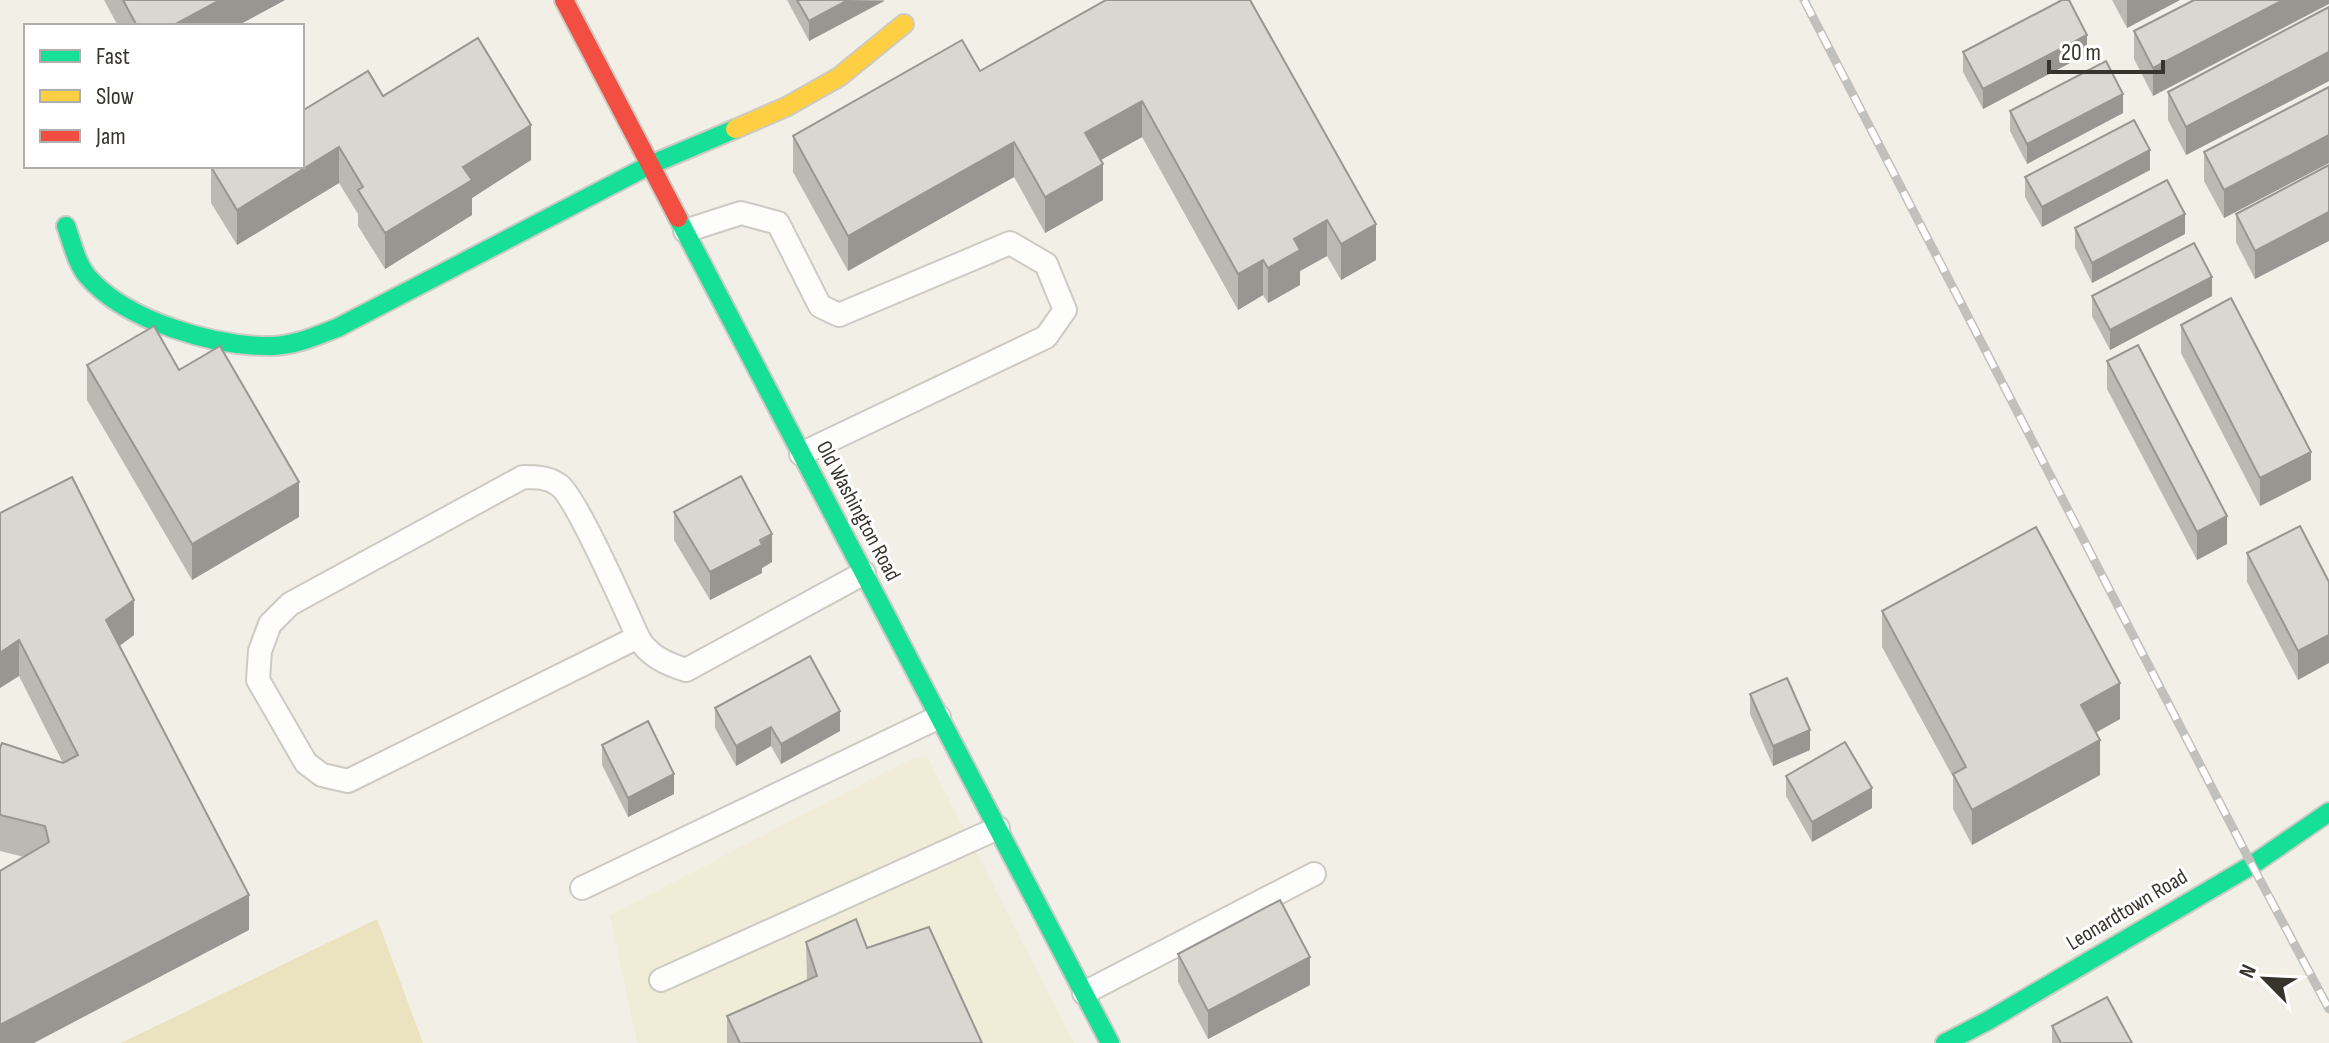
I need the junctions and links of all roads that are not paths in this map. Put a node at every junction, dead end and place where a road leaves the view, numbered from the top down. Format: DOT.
graph roads {
  1 [pos="564,0"];
  2 [pos="904,24"];
  3 [pos="650,165"];
  4 [pos="66,226"];
  5 [pos="685,231"];
  6 [pos="801,454"];
  7 [pos="864,573"];
  8 [pos="638,637"];
  9 [pos="939,717"];
  10 [pos="2329,812"];
  11 [pos="998,828"];
  12 [pos="1314,874"];
  13 [pos="582,888"];
  14 [pos="661,980"];
  15 [pos="1084,993"];
  16 [pos="1110,1043"];
  17 [pos="1945,1043"];
  1 -- 3 [label="main road, Old Washington Road"];
  2 -- 3 [label="main road"];
  3 -- 4 [label="main road"];
  3 -- 5 [label="main road, Old Washington Road"];
  5 -- 6 [label="main road, Old Washington Road"];
  5 -- 6 [label="lane"];
  6 -- 7 [label="main road, Old Washington Road"];
  7 -- 8 [label="lane"];
  7 -- 9 [label="main road, Old Washington Road"];
  8 -- 8 [label="lane"];
  9 -- 11 [label="main road, Old Washington Road"];
  9 -- 13 [label="lane"];
  10 -- 17 [label="main road, Leonardtown Road"];
  11 -- 14 [label="lane"];
  11 -- 15 [label="main road, Old Washington Road"];
  12 -- 15 [label="lane"];
  15 -- 16 [label="main road, Old Washington Road"];
}
